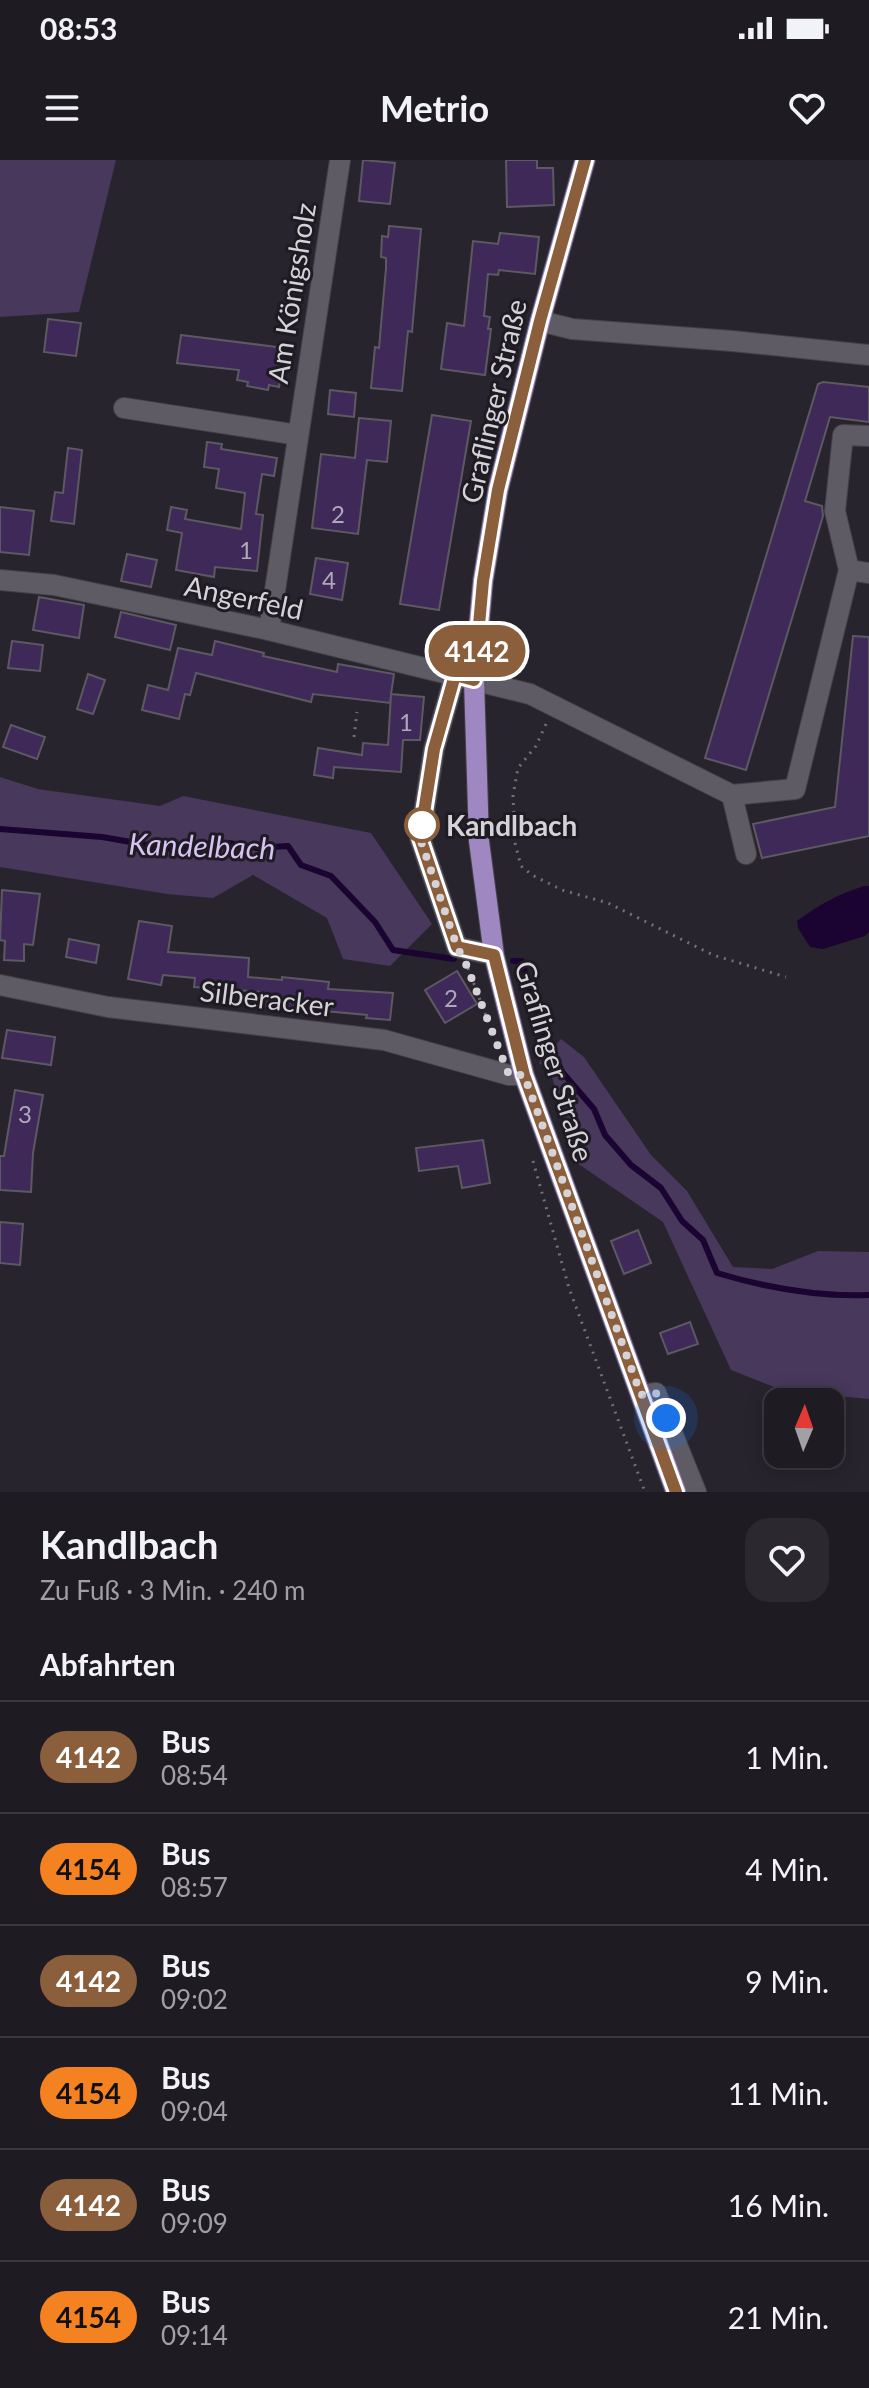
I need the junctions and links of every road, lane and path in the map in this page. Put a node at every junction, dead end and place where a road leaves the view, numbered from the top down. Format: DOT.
graph roads {
  1 [pos="340,160"];
  2 [pos="585,160"];
  3 [pos="540,321"];
  4 [pos="869,355"];
  5 [pos="124,408"];
  6 [pos="298,435"];
  7 [pos="869,436"];
  8 [pos="859,572"];
  9 [pos="0,580"];
  10 [pos="269,630"];
  11 [pos="464,678"];
  12 [pos="554,705"];
  13 [pos="357,712"];
  14 [pos="354,737"];
  15 [pos="732,795"];
  16 [pos="746,854"];
  17 [pos="457,947"];
  18 [pos="494,955"];
  19 [pos="786,977"];
  20 [pos="0,985"];
  21 [pos="493,1033"];
  22 [pos="524,1075"];
  23 [pos="530,1151"];
  24 [pos="641,1395"];
  25 [pos="645,1492"];
  26 [pos="676,1492"];
  27 [pos="696,1492"];
  1 -- 6 [label="street, Am Königsholz"];
  2 -- 3 [label="main road, Graflinger Straße"];
  3 -- 4 [label="street"];
  3 -- 11 [label="main road, Graflinger Straße"];
  5 -- 6 [label="street"];
  6 -- 10 [label="street, Am Königsholz"];
  7 -- 8 [label="street"];
  8 -- 15 [label="street"];
  9 -- 10 [label="street, Angerfeld"];
  10 -- 11 [label="street, Angerfeld"];
  11 -- 12 [label="street, Angerfeld"];
  11 -- 17 [label="street"];
  11 -- 18 [label="main road, Graflinger Straße"];
  12 -- 15 [label="street, Angerfeld"];
  12 -- 19 [label="path"];
  13 -- 14 [label="path"];
  15 -- 16 [label="street"];
  17 -- 18 [label="street"];
  17 -- 21 [label="path"];
  18 -- 22 [label="main road, Graflinger Straße"];
  20 -- 22 [label="street, Silberacker"];
  22 -- 24 [label="main road, Graflinger Straße"];
  23 -- 25 [label="path"];
  24 -- 26 [label="main road, Graflinger Straße"];
  24 -- 27 [label="street"];
}
